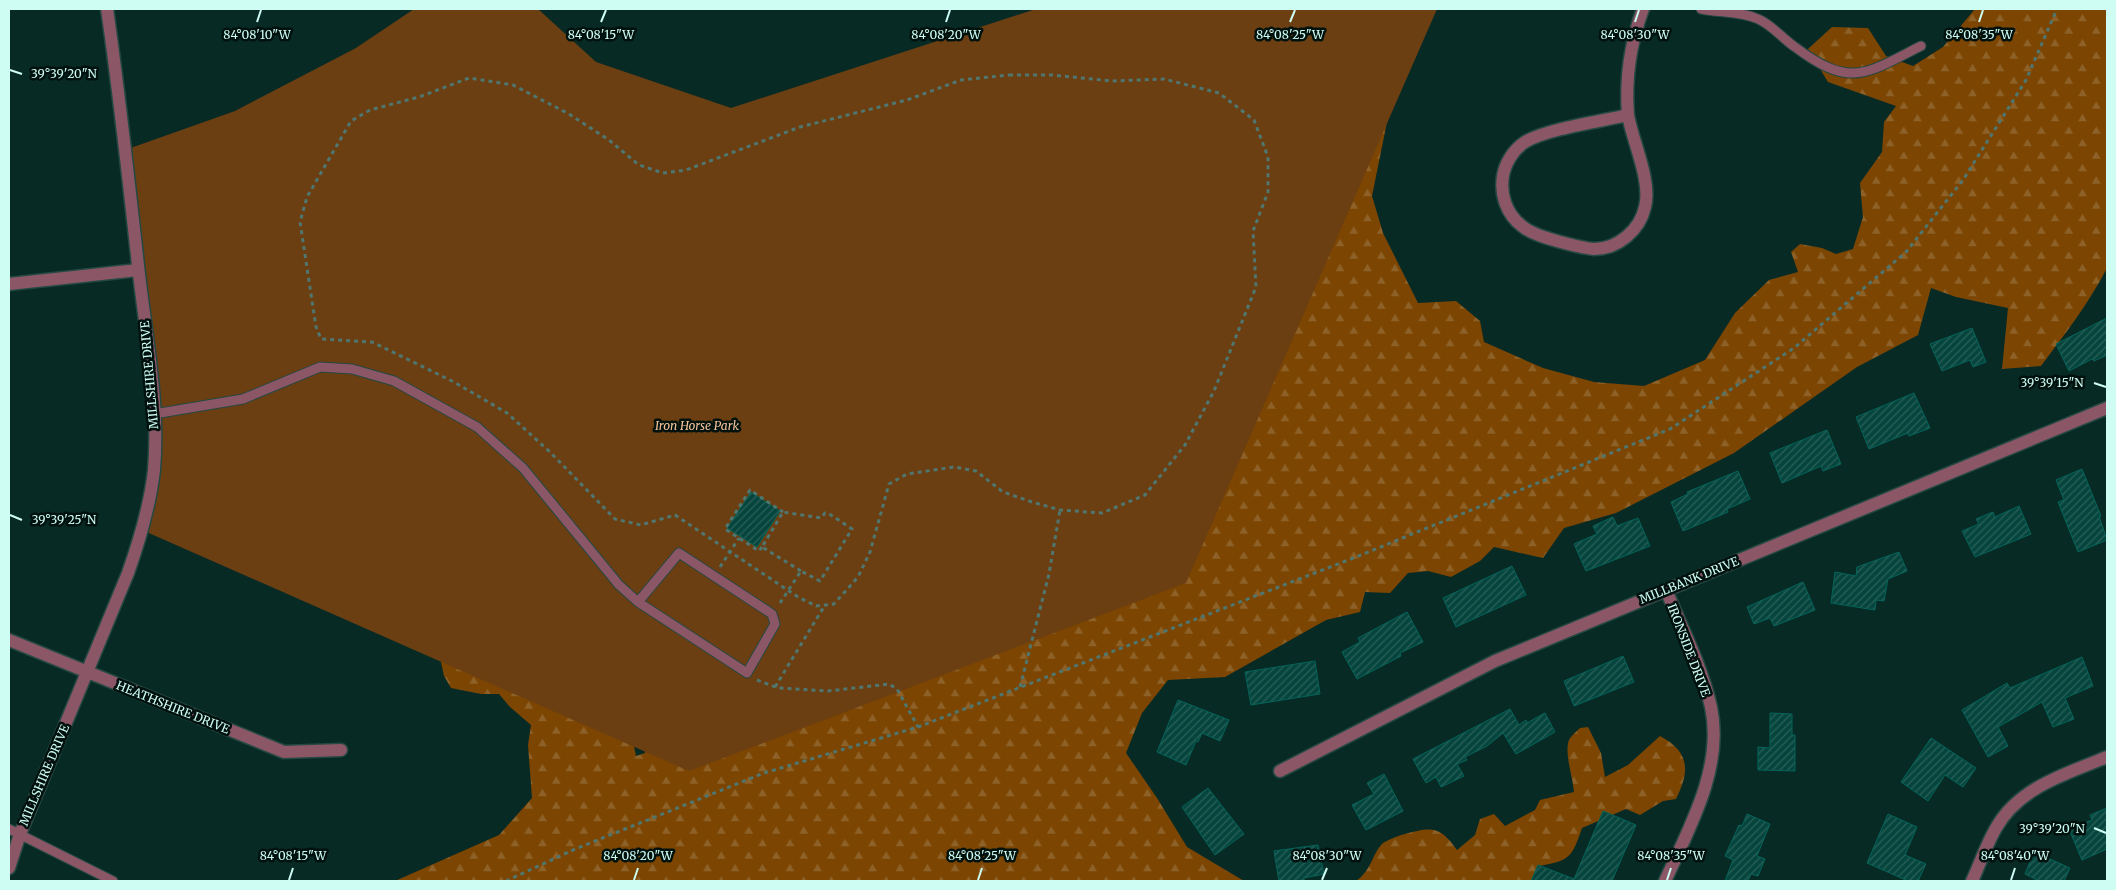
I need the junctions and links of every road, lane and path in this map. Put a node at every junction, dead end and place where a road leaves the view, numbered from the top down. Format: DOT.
graph roads {
  1 [pos="107,9"];
  2 [pos="1643,9"];
  3 [pos="1701,9"];
  4 [pos="2057,9"];
  5 [pos="1921,46"];
  6 [pos="1628,114"];
  7 [pos="138,270"];
  8 [pos="9,284"];
  9 [pos="2107,408"];
  10 [pos="154,414"];
  11 [pos="1060,510"];
  12 [pos="784,512"];
  13 [pos="739,538"];
  14 [pos="762,547"];
  15 [pos="801,572"];
  16 [pos="714,576"];
  17 [pos="1666,590"];
  18 [pos="638,602"];
  19 [pos="825,605"];
  20 [pos="772,614"];
  21 [pos="9,640"];
  22 [pos="87,672"];
  23 [pos="746,672"];
  24 [pos="775,687"];
  25 [pos="1020,687"];
  26 [pos="918,727"];
  27 [pos="341,750"];
  28 [pos="2107,757"];
  29 [pos="1280,771"];
  30 [pos="14,831"];
  31 [pos="9,868"];
  32 [pos="113,881"];
  33 [pos="506,881"];
  34 [pos="1665,881"];
  35 [pos="1972,881"];
  1 -- 7 [label="street, MILLSHIRE DRIVE"];
  2 -- 6 [label="street"];
  3 -- 5 [label="lane"];
  4 -- 25 [label="path"];
  6 -- 6 [label="street"];
  7 -- 8 [label="street"];
  7 -- 10 [label="street, MILLSHIRE DRIVE"];
  9 -- 17 [label="street, MILLBANK DRIVE"];
  10 -- 18 [label="lane"];
  10 -- 22 [label="street, MILLSHIRE DRIVE"];
  11 -- 19 [label="path"];
  11 -- 19 [label="path"];
  11 -- 25 [label="path"];
  12 -- 13 [label="path"];
  12 -- 14 [label="path"];
  12 -- 15 [label="path"];
  13 -- 14 [label="path"];
  13 -- 16 [label="path"];
  14 -- 15 [label="path"];
  15 -- 20 [label="path"];
  16 -- 18 [label="lane"];
  16 -- 20 [label="lane"];
  17 -- 29 [label="street, MILLBANK DRIVE"];
  17 -- 34 [label="street, IRONSIDE DRIVE"];
  18 -- 23 [label="lane"];
  19 -- 24 [label="path"];
  20 -- 23 [label="lane"];
  21 -- 22 [label="street, HEATHSHIRE DRIVE"];
  22 -- 27 [label="street, HEATHSHIRE DRIVE"];
  22 -- 30 [label="street, MILLSHIRE DRIVE"];
  23 -- 24 [label="path"];
  24 -- 26 [label="path"];
  25 -- 26 [label="path"];
  26 -- 33 [label="path"];
  28 -- 35 [label="street"];
  30 -- 31 [label="street, MILLSHIRE DRIVE"];
  30 -- 32 [label="lane"];
}
